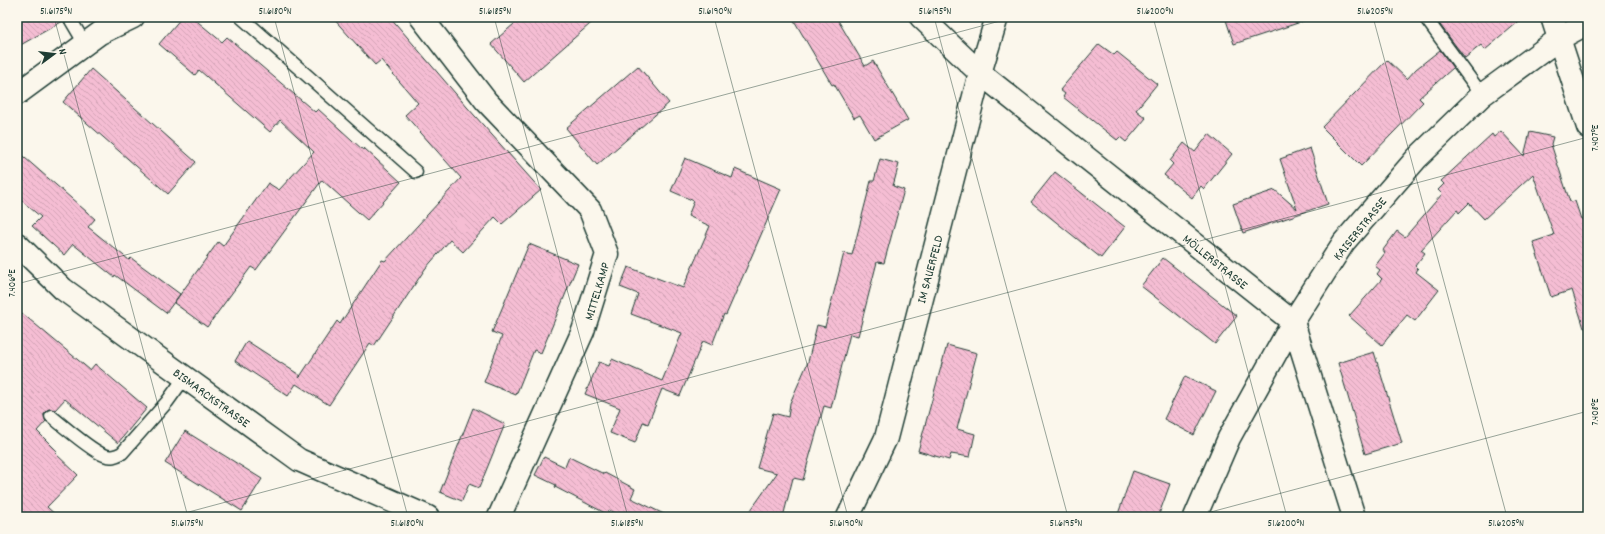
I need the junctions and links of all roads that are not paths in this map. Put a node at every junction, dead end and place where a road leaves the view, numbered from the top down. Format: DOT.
graph roads {
  1 [pos="69,17"];
  2 [pos="133,17"];
  3 [pos="240,17"];
  4 [pos="421,17"];
  5 [pos="921,17"];
  6 [pos="997,17"];
  7 [pos="1425,17"];
  8 [pos="1552,17"];
  9 [pos="1588,23"];
  10 [pos="1560,38"];
  11 [pos="85,44"];
  12 [pos="980,73"];
  13 [pos="17,94"];
  14 [pos="1482,95"];
  15 [pos="1588,127"];
  16 [pos="416,172"];
  17 [pos="17,244"];
  18 [pos="1293,322"];
  19 [pos="185,377"];
  20 [pos="51,416"];
  21 [pos="428,517"];
  22 [pos="499,517"];
  23 [pos="848,517"];
  24 [pos="1195,517"];
  25 [pos="1354,517"];
  1 -- 11 [label="lane"];
  2 -- 11 [label="street"];
  3 -- 16 [label="lane"];
  4 -- 22 [label="street, MITTELKAMP"];
  5 -- 12 [label="street, MÖLLERSTRASSE"];
  6 -- 12 [label="street, IM SAUERFELD"];
  7 -- 14 [label="lane"];
  8 -- 10 [label="street"];
  9 -- 10 [label="street, KAISERSTRASSE"];
  10 -- 14 [label="street, KAISERSTRASSE"];
  10 -- 15 [label="street"];
  11 -- 13 [label="street"];
  12 -- 18 [label="street, MÖLLERSTRASSE"];
  12 -- 23 [label="street, IM SAUERFELD"];
  14 -- 18 [label="street, KAISERSTRASSE"];
  17 -- 19 [label="street, BISMARCKSTRASSE"];
  18 -- 24 [label="street, KAISERSTRASSE"];
  18 -- 25 [label="street"];
  19 -- 20 [label="lane"];
  19 -- 21 [label="street, BISMARCKSTRASSE"];
}
